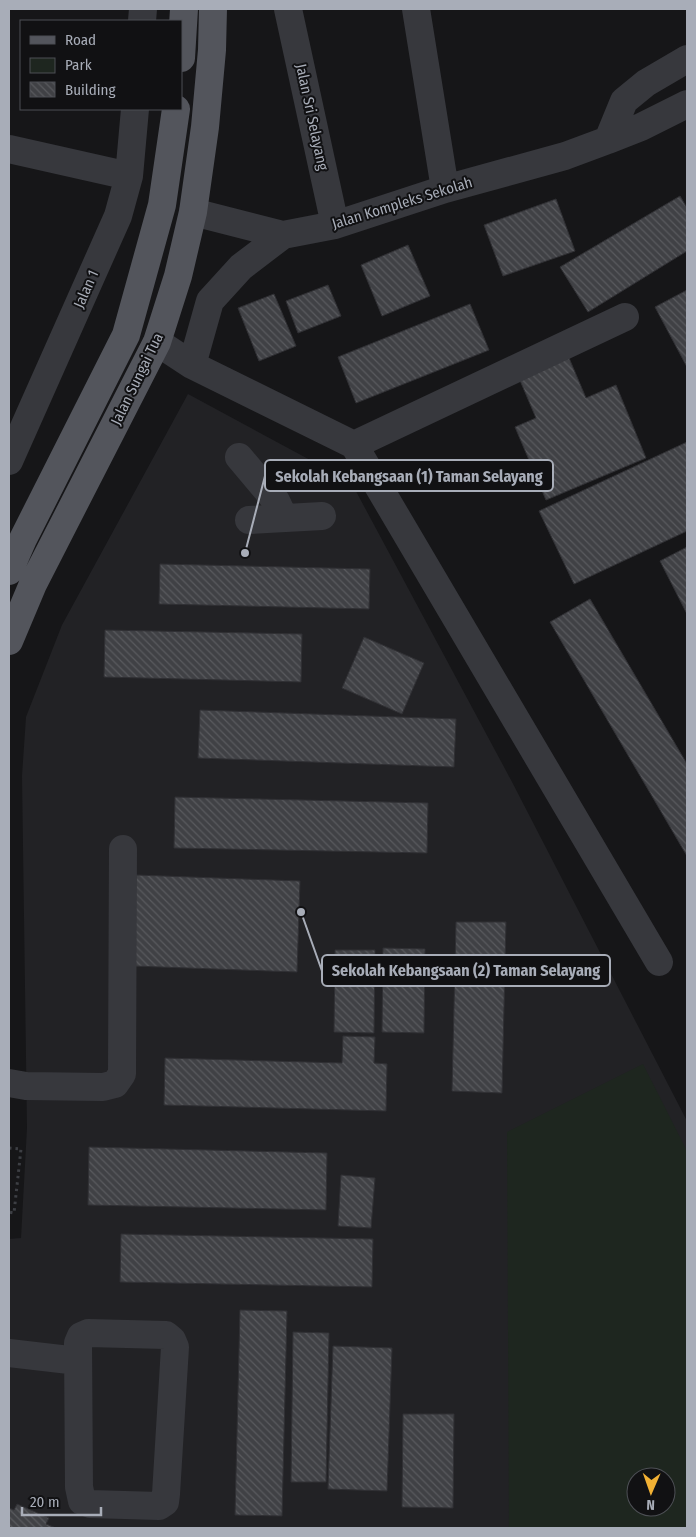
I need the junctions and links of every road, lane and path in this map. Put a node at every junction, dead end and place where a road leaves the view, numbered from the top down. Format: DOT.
graph roads {
  1 [pos="184,9"];
  2 [pos="213,9"];
  3 [pos="288,9"];
  4 [pos="416,9"];
  5 [pos="182,42"];
  6 [pos="687,59"];
  7 [pos="687,104"];
  8 [pos="135,110"];
  9 [pos="176,110"];
  10 [pos="608,140"];
  11 [pos="9,149"];
  12 [pos="129,176"];
  13 [pos="445,189"];
  14 [pos="193,212"];
  15 [pos="335,225"];
  16 [pos="283,235"];
  17 [pos="625,317"];
  18 [pos="158,342"];
  19 [pos="192,365"];
  20 [pos="354,445"];
  21 [pos="239,457"];
  22 [pos="9,461"];
  23 [pos="322,516"];
  24 [pos="284,518"];
  25 [pos="249,520"];
  26 [pos="9,571"];
  27 [pos="9,641"];
  28 [pos="123,849"];
  29 [pos="659,962"];
  30 [pos="9,1083"];
  31 [pos="9,1148"];
  32 [pos="9,1212"];
  33 [pos="9,1353"];
  34 [pos="78,1361"];
  1 -- 5 [label="main road"];
  2 -- 14 [label="main road, Jalan Sungai Tua"];
  3 -- 15 [label="street, Jalan Sri Selayang"];
  4 -- 13 [label="street"];
  6 -- 10 [label="street"];
  7 -- 10 [label="street, Jalan Kompleks Sekolah"];
  8 -- 12 [label="street, Jalan 1"];
  9 -- 26 [label="main road, Jalan Sungai Tua"];
  10 -- 13 [label="street, Jalan Kompleks Sekolah"];
  11 -- 12 [label="street"];
  12 -- 22 [label="street, Jalan 1"];
  13 -- 15 [label="street, Jalan Kompleks Sekolah"];
  14 -- 16 [label="street, Jalan Kompleks Sekolah"];
  14 -- 18 [label="main road, Jalan Sungai Tua"];
  15 -- 16 [label="street, Jalan Kompleks Sekolah"];
  16 -- 19 [label="street"];
  17 -- 20 [label="street"];
  18 -- 19 [label="street"];
  18 -- 27 [label="main road, Jalan Sungai Tua"];
  19 -- 20 [label="street"];
  20 -- 29 [label="street"];
  21 -- 24 [label="street"];
  23 -- 24 [label="street"];
  24 -- 25 [label="street"];
  28 -- 30 [label="street"];
  31 -- 32 [label="path"];
  33 -- 34 [label="street"];
  34 -- 34 [label="street"];
}
